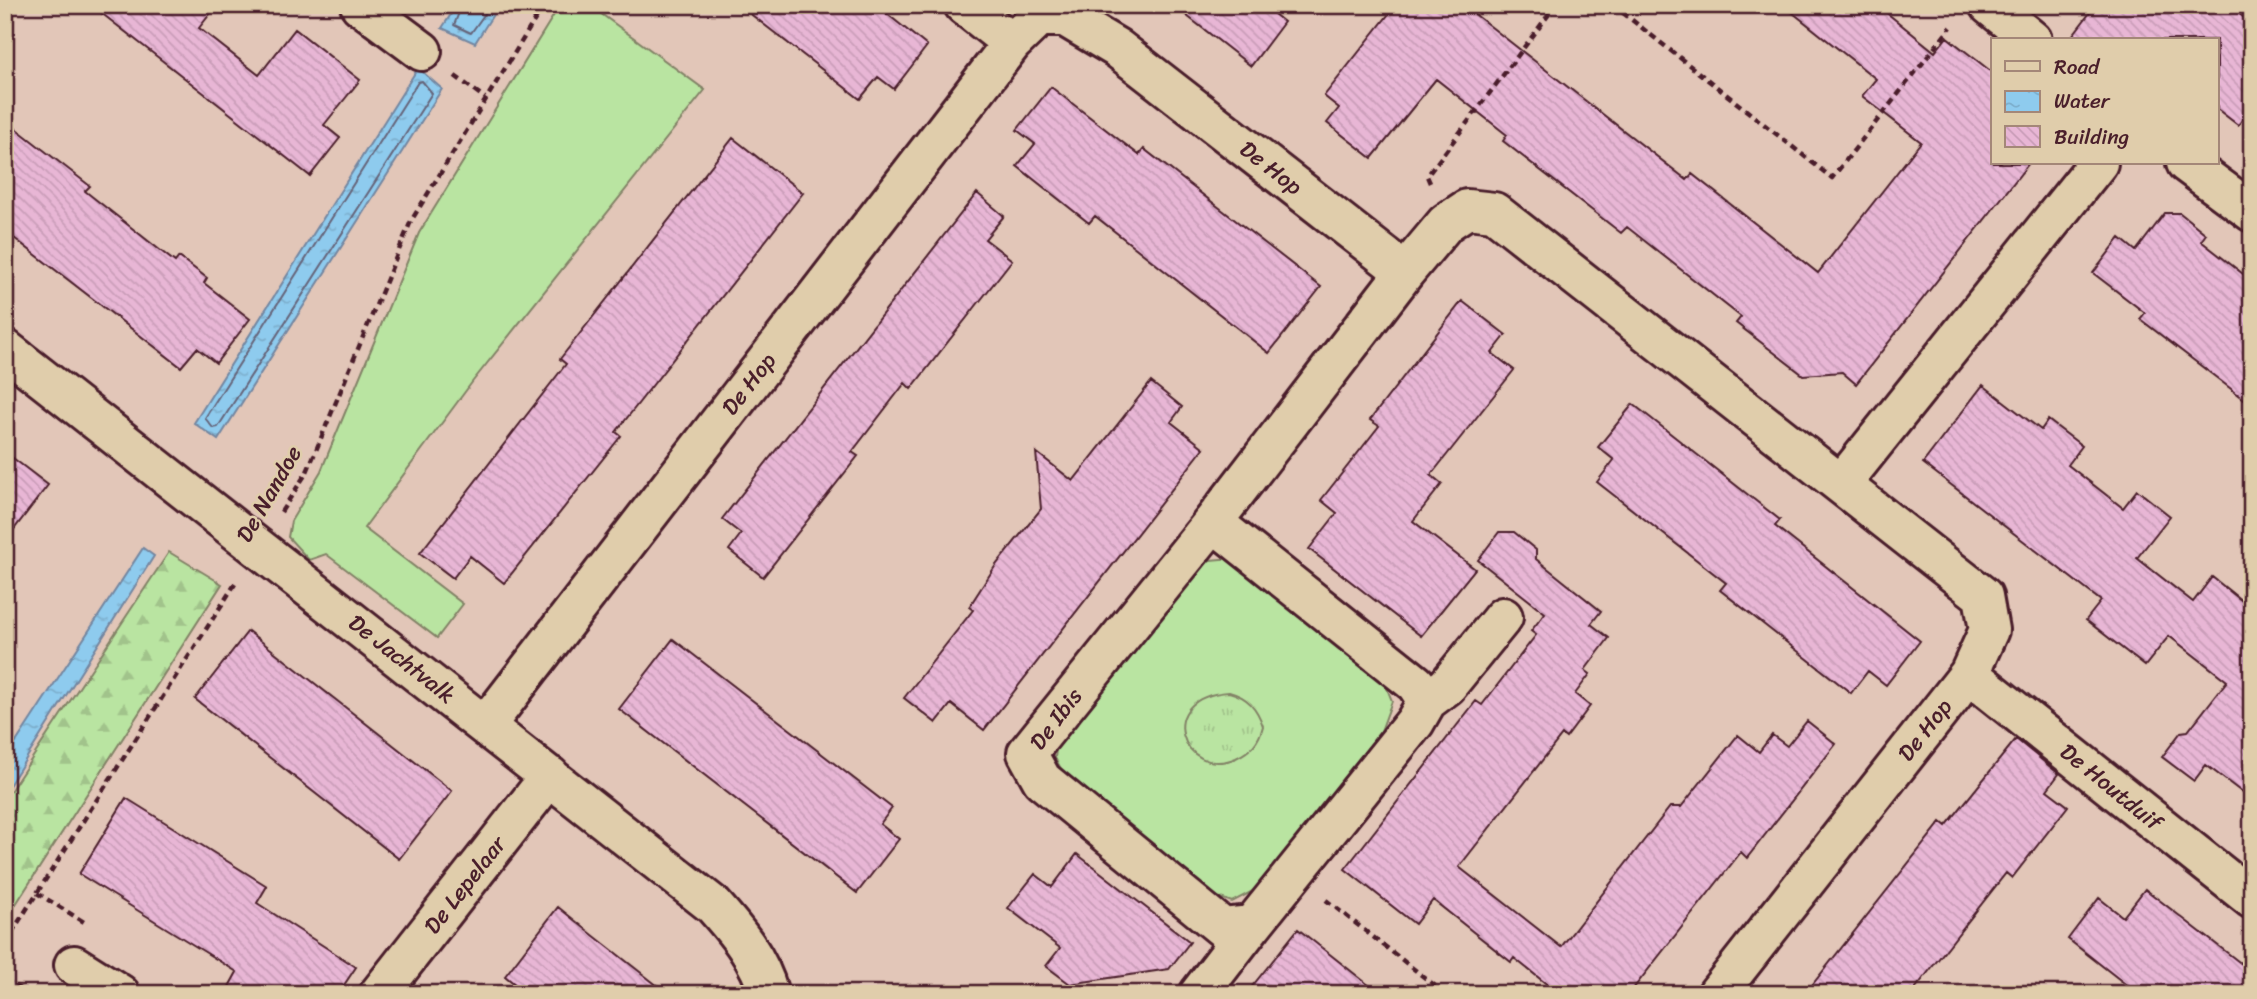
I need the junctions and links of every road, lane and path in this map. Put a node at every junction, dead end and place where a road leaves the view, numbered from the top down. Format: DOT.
graph roads {
  1 [pos="360,5"];
  2 [pos="544,5"];
  3 [pos="964,5"];
  4 [pos="1556,5"];
  5 [pos="1613,5"];
  6 [pos="1974,11"];
  7 [pos="2028,38"];
  8 [pos="1012,43"];
  9 [pos="422,51"];
  10 [pos="2097,164"];
  11 [pos="2187,164"];
  12 [pos="2252,212"];
  13 [pos="1447,223"];
  14 [pos="1405,272"];
  15 [pos="5,349"];
  16 [pos="1842,482"];
  17 [pos="1213,522"];
  18 [pos="259,547"];
  19 [pos="1503,617"];
  20 [pos="1969,674"];
  21 [pos="1427,701"];
  22 [pos="486,725"];
  23 [pos="550,776"];
  24 [pos="1294,874"];
  25 [pos="2252,899"];
  26 [pos="1252,925"];
  27 [pos="5,943"];
  28 [pos="74,965"];
  29 [pos="5,979"];
  30 [pos="1458,990"];
  31 [pos="28,994"];
  32 [pos="120,994"];
  33 [pos="379,994"];
  34 [pos="769,994"];
  35 [pos="1199,994"];
  36 [pos="1717,994"];
  1 -- 9 [label="street"];
  2 -- 18 [label="path, De Nandoe"];
  3 -- 8 [label="street"];
  4 -- 13 [label="path"];
  5 -- 6 [label="path"];
  6 -- 7 [label="street"];
  8 -- 14 [label="street, De Hop"];
  8 -- 22 [label="street, De Hop"];
  10 -- 16 [label="street"];
  11 -- 12 [label="street"];
  13 -- 14 [label="street, De Hop"];
  13 -- 16 [label="street, De Hop"];
  14 -- 17 [label="street, De Ibis"];
  15 -- 18 [label="street, De Jachtvalk"];
  16 -- 20 [label="street, De Hop"];
  17 -- 21 [label="street"];
  17 -- 26 [label="street, De Ibis"];
  18 -- 22 [label="street, De Jachtvalk"];
  18 -- 27 [label="path, De Nandoe"];
  19 -- 21 [label="street"];
  20 -- 25 [label="street, De Houtduif"];
  20 -- 36 [label="street, De Hop"];
  21 -- 24 [label="street"];
  22 -- 23 [label="street, De Jachtvalk"];
  23 -- 33 [label="street, De Lepelaar"];
  23 -- 34 [label="street, De Jachtvalk"];
  24 -- 26 [label="street"];
  24 -- 30 [label="path"];
  26 -- 35 [label="street"];
  28 -- 32 [label="street"];
  29 -- 31 [label="path"];
}
